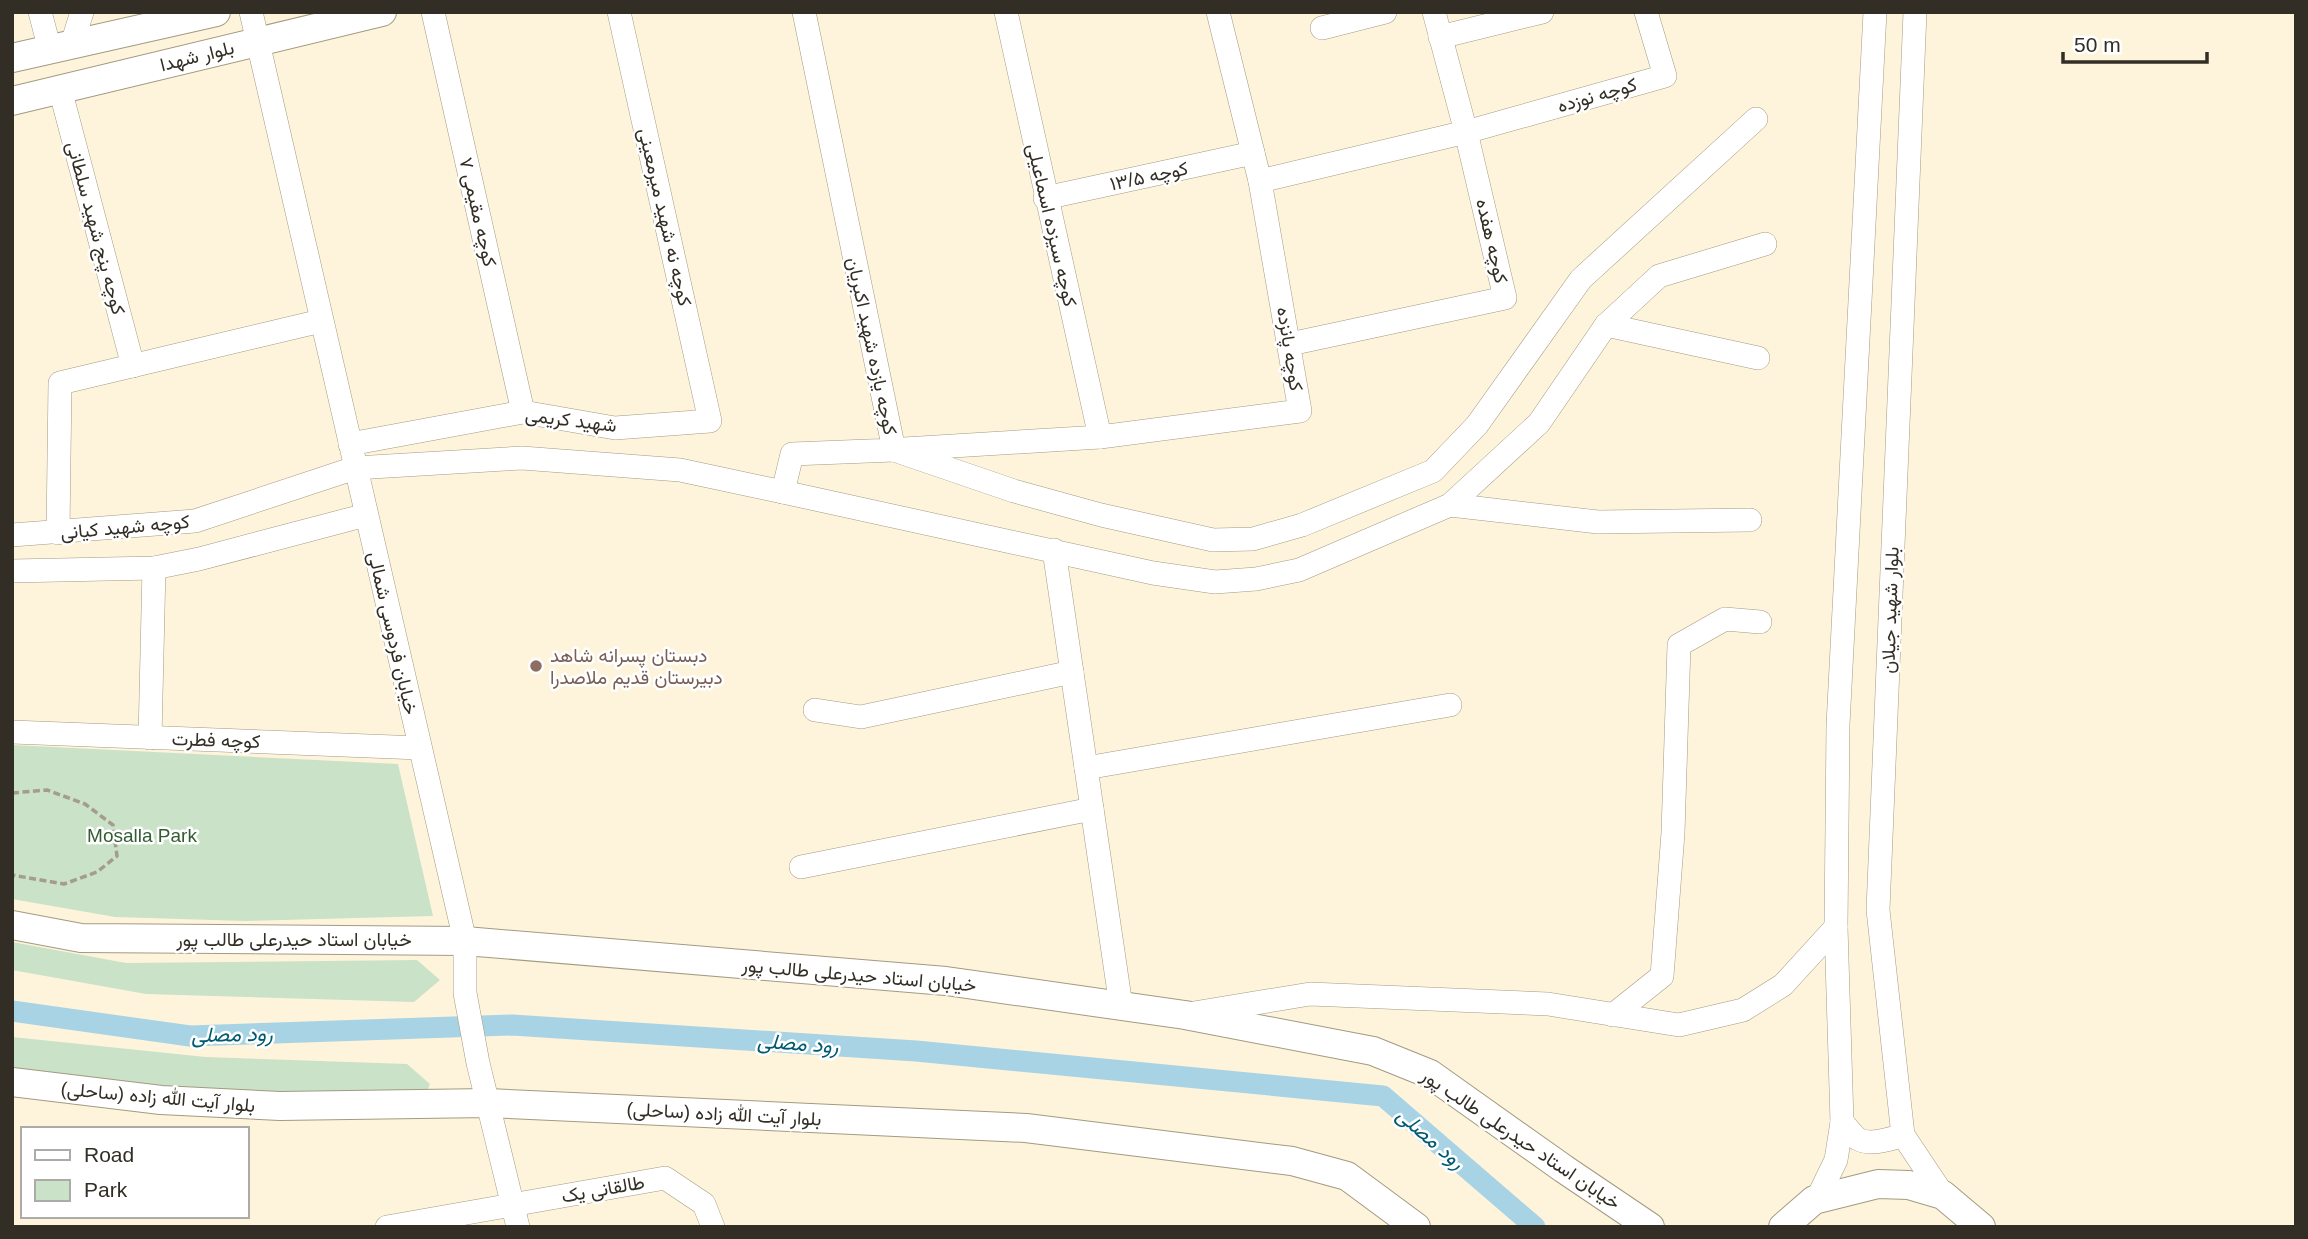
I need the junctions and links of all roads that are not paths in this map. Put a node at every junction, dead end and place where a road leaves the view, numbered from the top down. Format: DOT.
graph roads {
  1 [pos="40,12"];
  2 [pos="82,12"];
  3 [pos="216,12"];
  4 [pos="251,12"];
  5 [pos="382,12"];
  6 [pos="433,12"];
  7 [pos="619,12"];
  8 [pos="804,12"];
  9 [pos="1006,12"];
  10 [pos="1218,12"];
  11 [pos="1385,12"];
  12 [pos="1434,12"];
  13 [pos="1542,12"];
  14 [pos="1646,12"];
  15 [pos="1875,12"];
  16 [pos="1915,12"];
  17 [pos="1322,28"];
  18 [pos="1440,37"];
  19 [pos="257,41"];
  20 [pos="61,47"];
  21 [pos="12,58"];
  22 [pos="60,89"];
  23 [pos="12,102"];
  24 [pos="1756,119"];
  25 [pos="1466,132"];
  26 [pos="1253,153"];
  27 [pos="1260,181"];
  28 [pos="1045,198"];
  29 [pos="1765,244"];
  30 [pos="321,321"];
  31 [pos="1605,325"];
  32 [pos="1290,345"];
  33 [pos="1758,358"];
  34 [pos="133,366"];
  35 [pos="523,412"];
  36 [pos="710,421"];
  37 [pos="1100,437"];
  38 [pos="350,443"];
  39 [pos="894,450"];
  40 [pos="355,468"];
  41 [pos="783,492"];
  42 [pos="1450,505"];
  43 [pos="366,515"];
  44 [pos="1750,520"];
  45 [pos="58,533"];
  46 [pos="12,535"];
  47 [pos="1054,550"];
  48 [pos="155,568"];
  49 [pos="12,571"];
  50 [pos="1760,622"];
  51 [pos="1072,672"];
  52 [pos="1450,705"];
  53 [pos="814,710"];
  54 [pos="12,732"];
  55 [pos="150,738"];
  56 [pos="420,748"];
  57 [pos="1086,768"];
  58 [pos="1092,809"];
  59 [pos="801,867"];
  60 [pos="12,925"];
  61 [pos="1836,927"];
  62 [pos="464,941"];
  63 [pos="1121,1006"];
  64 [pos="1185,1015"];
  65 [pos="1614,1015"];
  66 [pos="12,1082"];
  67 [pos="488,1103"];
  68 [pos="1842,1122"];
  69 [pos="1903,1135"];
  70 [pos="1943,1195"];
  71 [pos="1814,1200"];
  72 [pos="516,1216"];
  73 [pos="387,1227"];
  74 [pos="713,1227"];
  75 [pos="1416,1227"];
  76 [pos="1650,1227"];
  77 [pos="1783,1227"];
  78 [pos="1982,1227"];
  79 [pos="1994,1227"];
  1 -- 20 [label="street"];
  2 -- 20 [label="street"];
  3 -- 20 [label="main road, بلوار شهدا"];
  4 -- 19 [label="street, خیابان فردوسی شمالی"];
  5 -- 19 [label="main road, بلوار شهدا"];
  6 -- 35 [label="street, کوچه مقیمی ۷"];
  7 -- 36 [label="street, کوچه نه شهید میرمعینی"];
  8 -- 39 [label="street, کوچه یازده شهید اکبریان"];
  9 -- 28 [label="street, کوچه سیزده اسماعیلی"];
  10 -- 26 [label="street, کوچه پانزده"];
  11 -- 17 [label="street"];
  12 -- 18 [label="street, کوچه هفده"];
  13 -- 18 [label="street"];
  14 -- 25 [label="street, کوچه نوزده"];
  15 -- 61 [label="street"];
  16 -- 69 [label="street, بلوار شهید جیلان"];
  18 -- 25 [label="street, کوچه هفده"];
  19 -- 22 [label="main road, بلوار شهدا"];
  19 -- 30 [label="street, خیابان فردوسی شمالی"];
  20 -- 21 [label="main road, بلوار شهدا"];
  22 -- 23 [label="main road, بلوار شهدا"];
  22 -- 34 [label="street, کوچه پنج شهید سلطانی"];
  24 -- 39 [label="street"];
  25 -- 27 [label="street"];
  25 -- 32 [label="street, کوچه هفده"];
  26 -- 27 [label="street, کوچه پانزده"];
  26 -- 28 [label="street, کوچه ۱۳/۵"];
  27 -- 32 [label="street, کوچه پانزده"];
  28 -- 37 [label="street, کوچه سیزده اسماعیلی"];
  29 -- 31 [label="street"];
  30 -- 34 [label="street"];
  30 -- 38 [label="street, خیابان فردوسی شمالی"];
  31 -- 33 [label="street"];
  31 -- 42 [label="street"];
  32 -- 37 [label="street, کوچه پانزده"];
  34 -- 45 [label="street"];
  35 -- 36 [label="street, شهید کریمی"];
  35 -- 38 [label="street, شهید کریمی"];
  37 -- 39 [label="street, کوچه پانزده"];
  38 -- 40 [label="street, خیابان فردوسی شمالی"];
  39 -- 41 [label="street, کوچه یازده شهید اکبریان"];
  40 -- 41 [label="street"];
  40 -- 43 [label="street, خیابان فردوسی شمالی"];
  40 -- 45 [label="street, کوچه شهید کیانی"];
  41 -- 47 [label="street"];
  42 -- 44 [label="street"];
  42 -- 47 [label="street"];
  43 -- 48 [label="street"];
  43 -- 56 [label="street, خیابان فردوسی شمالی"];
  45 -- 46 [label="street, کوچه شهید کیانی"];
  47 -- 51 [label="street"];
  48 -- 49 [label="street"];
  48 -- 55 [label="street"];
  50 -- 65 [label="street"];
  51 -- 53 [label="street"];
  51 -- 57 [label="street"];
  52 -- 57 [label="street"];
  54 -- 55 [label="street, کوچه فطرت"];
  55 -- 56 [label="street, کوچه فطرت"];
  56 -- 62 [label="street, خیابان فردوسی شمالی"];
  57 -- 58 [label="street"];
  58 -- 59 [label="street"];
  58 -- 63 [label="street"];
  60 -- 62 [label="main road, خیابان استاد حیدرعلی طالب پور"];
  61 -- 65 [label="street"];
  61 -- 68 [label="street"];
  62 -- 63 [label="main road, خیابان استاد حیدرعلی طالب پور"];
  62 -- 67 [label="street, خیابان فردوسی شمالی"];
  63 -- 64 [label="main road, خیابان استاد حیدرعلی طالب پور"];
  64 -- 65 [label="street"];
  64 -- 76 [label="main road, خیابان استاد حیدرعلی طالب پور"];
  66 -- 67 [label="main road, بلوار آیت الله زاده (ساحلی)"];
  67 -- 72 [label="street, خیابان فردوسی شمالی"];
  67 -- 75 [label="main road, بلوار آیت الله زاده (ساحلی)"];
  68 -- 69 [label="street"];
  68 -- 71 [label="street"];
  69 -- 70 [label="street, بلوار شهید جیلان"];
  70 -- 71 [label="main road"];
  70 -- 78 [label="main road"];
  70 -- 79 [label="main road"];
  71 -- 77 [label="main road"];
  72 -- 73 [label="street, طالقانی یک"];
  72 -- 74 [label="street, طالقانی یک"];
}
